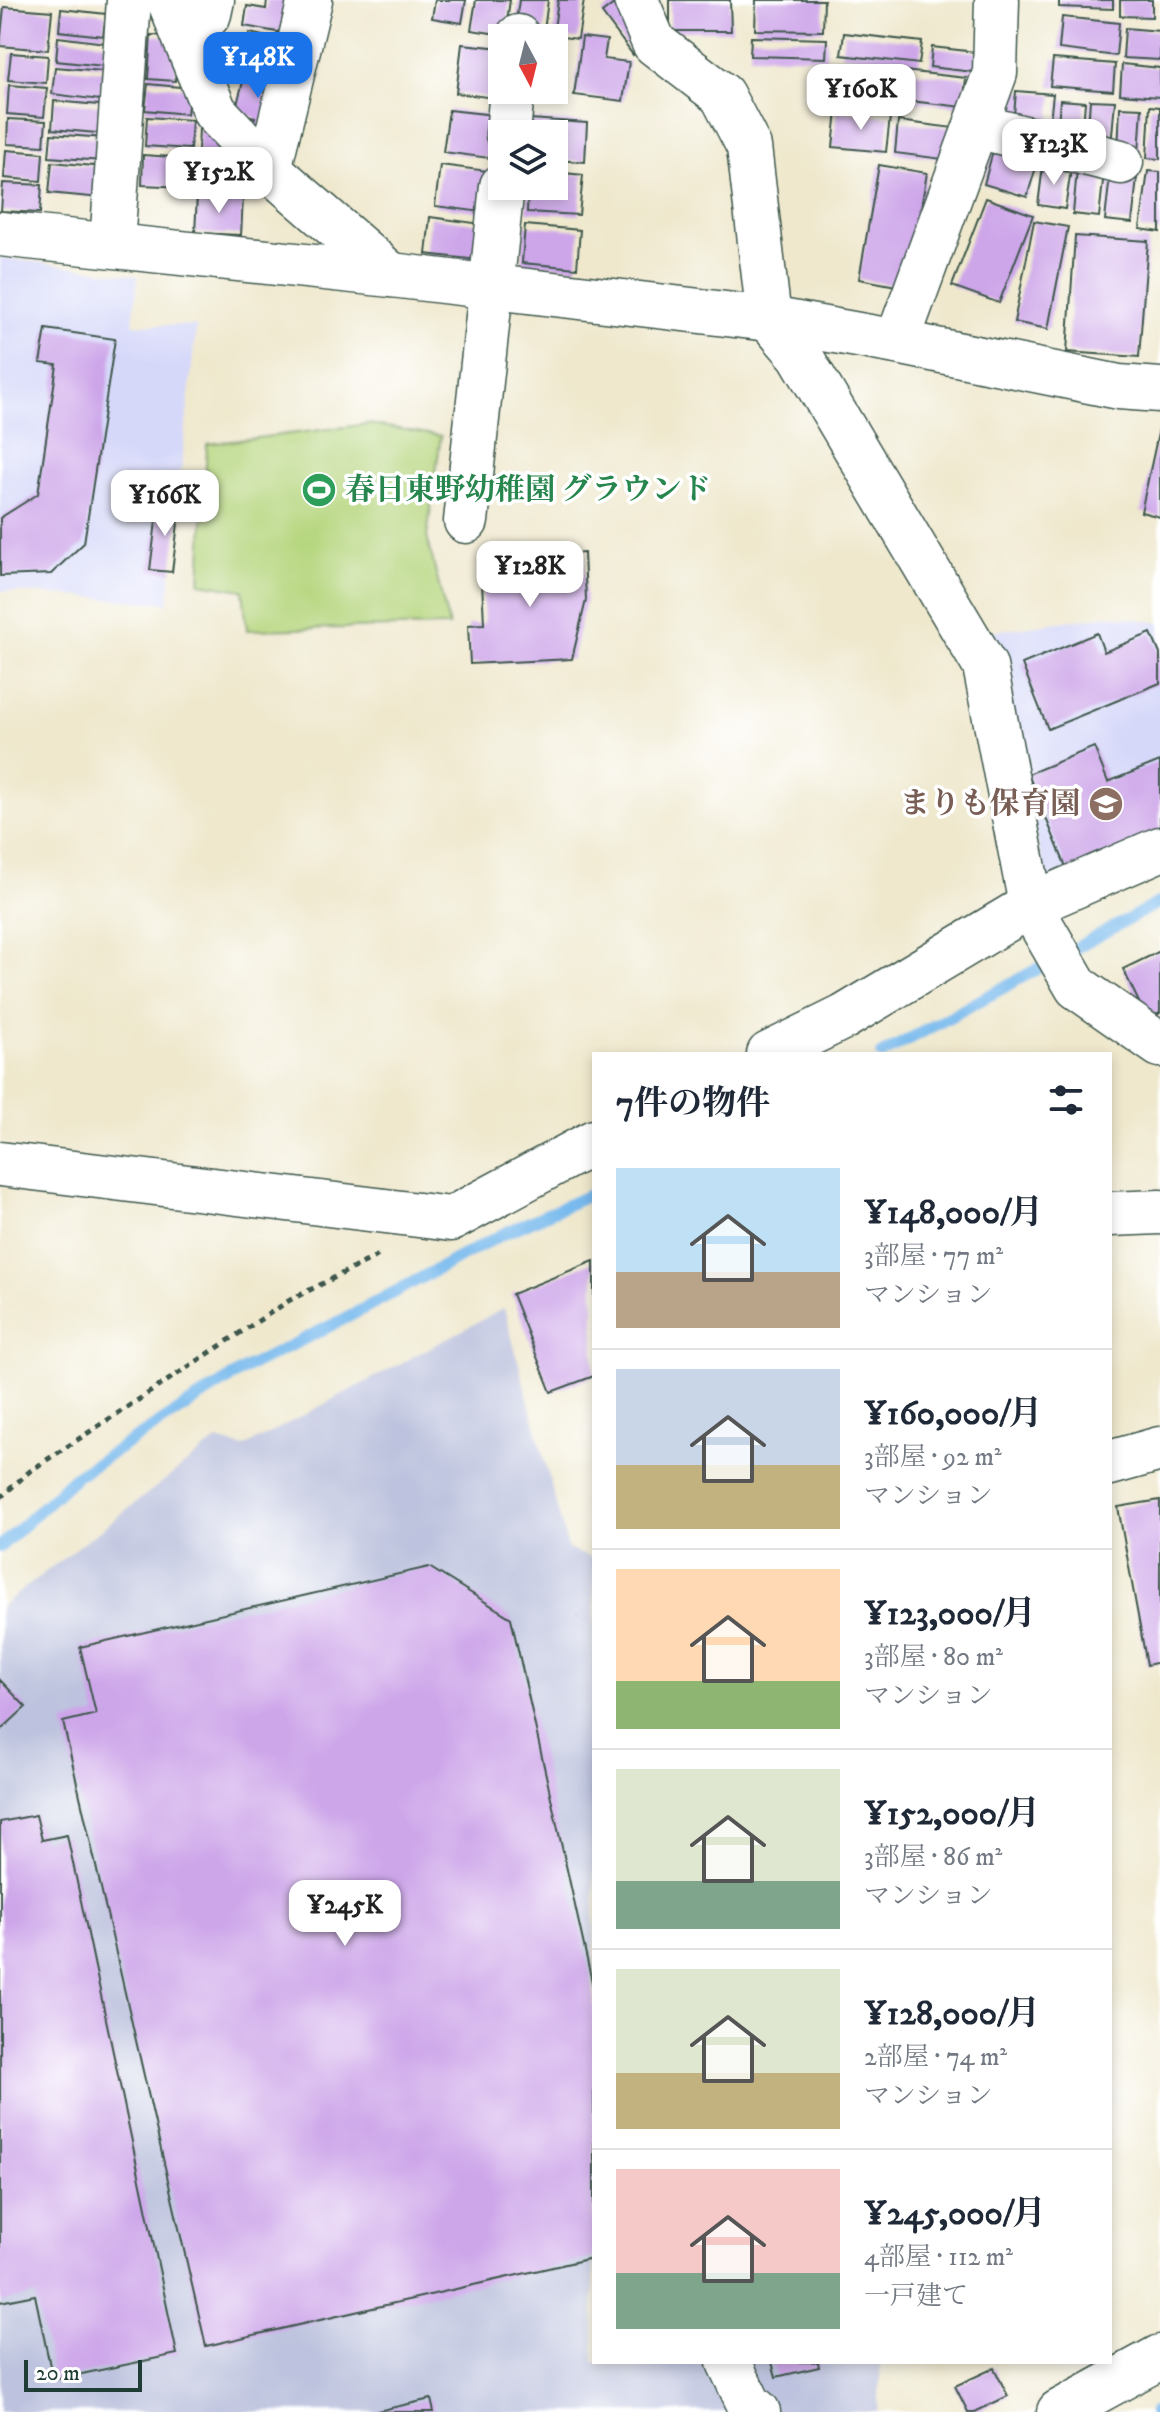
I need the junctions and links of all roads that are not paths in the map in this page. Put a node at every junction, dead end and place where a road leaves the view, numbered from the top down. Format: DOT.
graph roads {
  1 [pos="129,0"];
  2 [pos="169,0"];
  3 [pos="212,0"];
  4 [pos="310,0"];
  5 [pos="636,0"];
  6 [pos="997,0"];
  7 [pos="186,41"];
  8 [pos="976,126"];
  9 [pos="1121,162"];
  10 [pos="269,169"];
  11 [pos="501,200"];
  12 [pos="0,234"];
  13 [pos="112,245"];
  14 [pos="391,275"];
  15 [pos="492,287"];
  16 [pos="769,319"];
  17 [pos="897,342"];
  18 [pos="1160,390"];
  19 [pos="466,521"];
  20 [pos="1160,849"];
  21 [pos="1035,914"];
  22 [pos="1160,1045"];
  23 [pos="773,1052"];
  24 [pos="592,1143"];
  25 [pos="0,1164"];
  26 [pos="1160,1212"];
  27 [pos="1112,1214"];
  28 [pos="1160,1449"];
  29 [pos="1112,1462"];
  30 [pos="1160,2357"];
  31 [pos="730,2364"];
  32 [pos="758,2412"];
  33 [pos="1059,2412"];
  1 -- 13 [label="street"];
  2 -- 7 [label="street"];
  3 -- 7 [label="street"];
  4 -- 10 [label="street"];
  5 -- 16 [label="street"];
  6 -- 8 [label="street"];
  7 -- 10 [label="street"];
  8 -- 9 [label="street"];
  8 -- 17 [label="street"];
  10 -- 14 [label="street"];
  11 -- 15 [label="street"];
  12 -- 13 [label="street"];
  13 -- 14 [label="street"];
  14 -- 15 [label="street"];
  15 -- 16 [label="street"];
  15 -- 19 [label="street"];
  16 -- 17 [label="street"];
  16 -- 21 [label="street"];
  17 -- 18 [label="street"];
  20 -- 21 [label="street"];
  21 -- 22 [label="street"];
  21 -- 23 [label="street"];
  24 -- 25 [label="street"];
  26 -- 27 [label="street"];
  28 -- 29 [label="street"];
  30 -- 33 [label="street"];
  31 -- 32 [label="street"];
}
